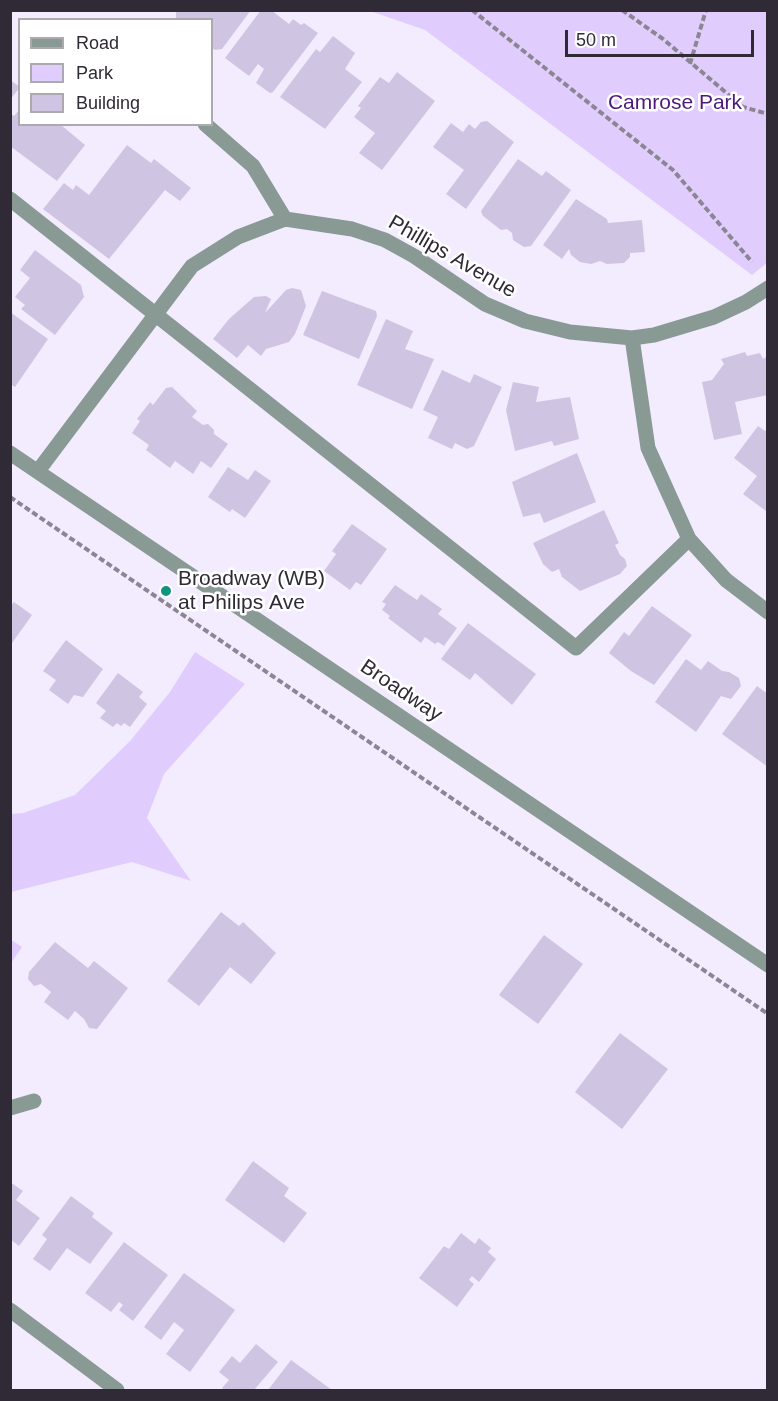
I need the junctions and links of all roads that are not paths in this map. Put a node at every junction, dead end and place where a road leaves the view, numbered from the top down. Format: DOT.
graph roads {
  1 [pos="207,126"];
  2 [pos="10,199"];
  3 [pos="285,219"];
  4 [pos="768,288"];
  5 [pos="155,316"];
  6 [pos="632,338"];
  7 [pos="10,453"];
  8 [pos="38,471"];
  9 [pos="689,539"];
  10 [pos="768,612"];
  11 [pos="768,965"];
  12 [pos="34,1101"];
  13 [pos="10,1108"];
  14 [pos="10,1310"];
  15 [pos="117,1390"];
  1 -- 3 [label="street"];
  2 -- 5 [label="street"];
  3 -- 5 [label="street"];
  3 -- 6 [label="street, Phillips Avenue"];
  4 -- 6 [label="street, Phillips Avenue"];
  5 -- 8 [label="street"];
  5 -- 9 [label="street"];
  6 -- 9 [label="street"];
  7 -- 8 [label="street, Broadway"];
  8 -- 11 [label="street, Broadway"];
  9 -- 10 [label="street"];
  12 -- 13 [label="street"];
  14 -- 15 [label="street"];
}
